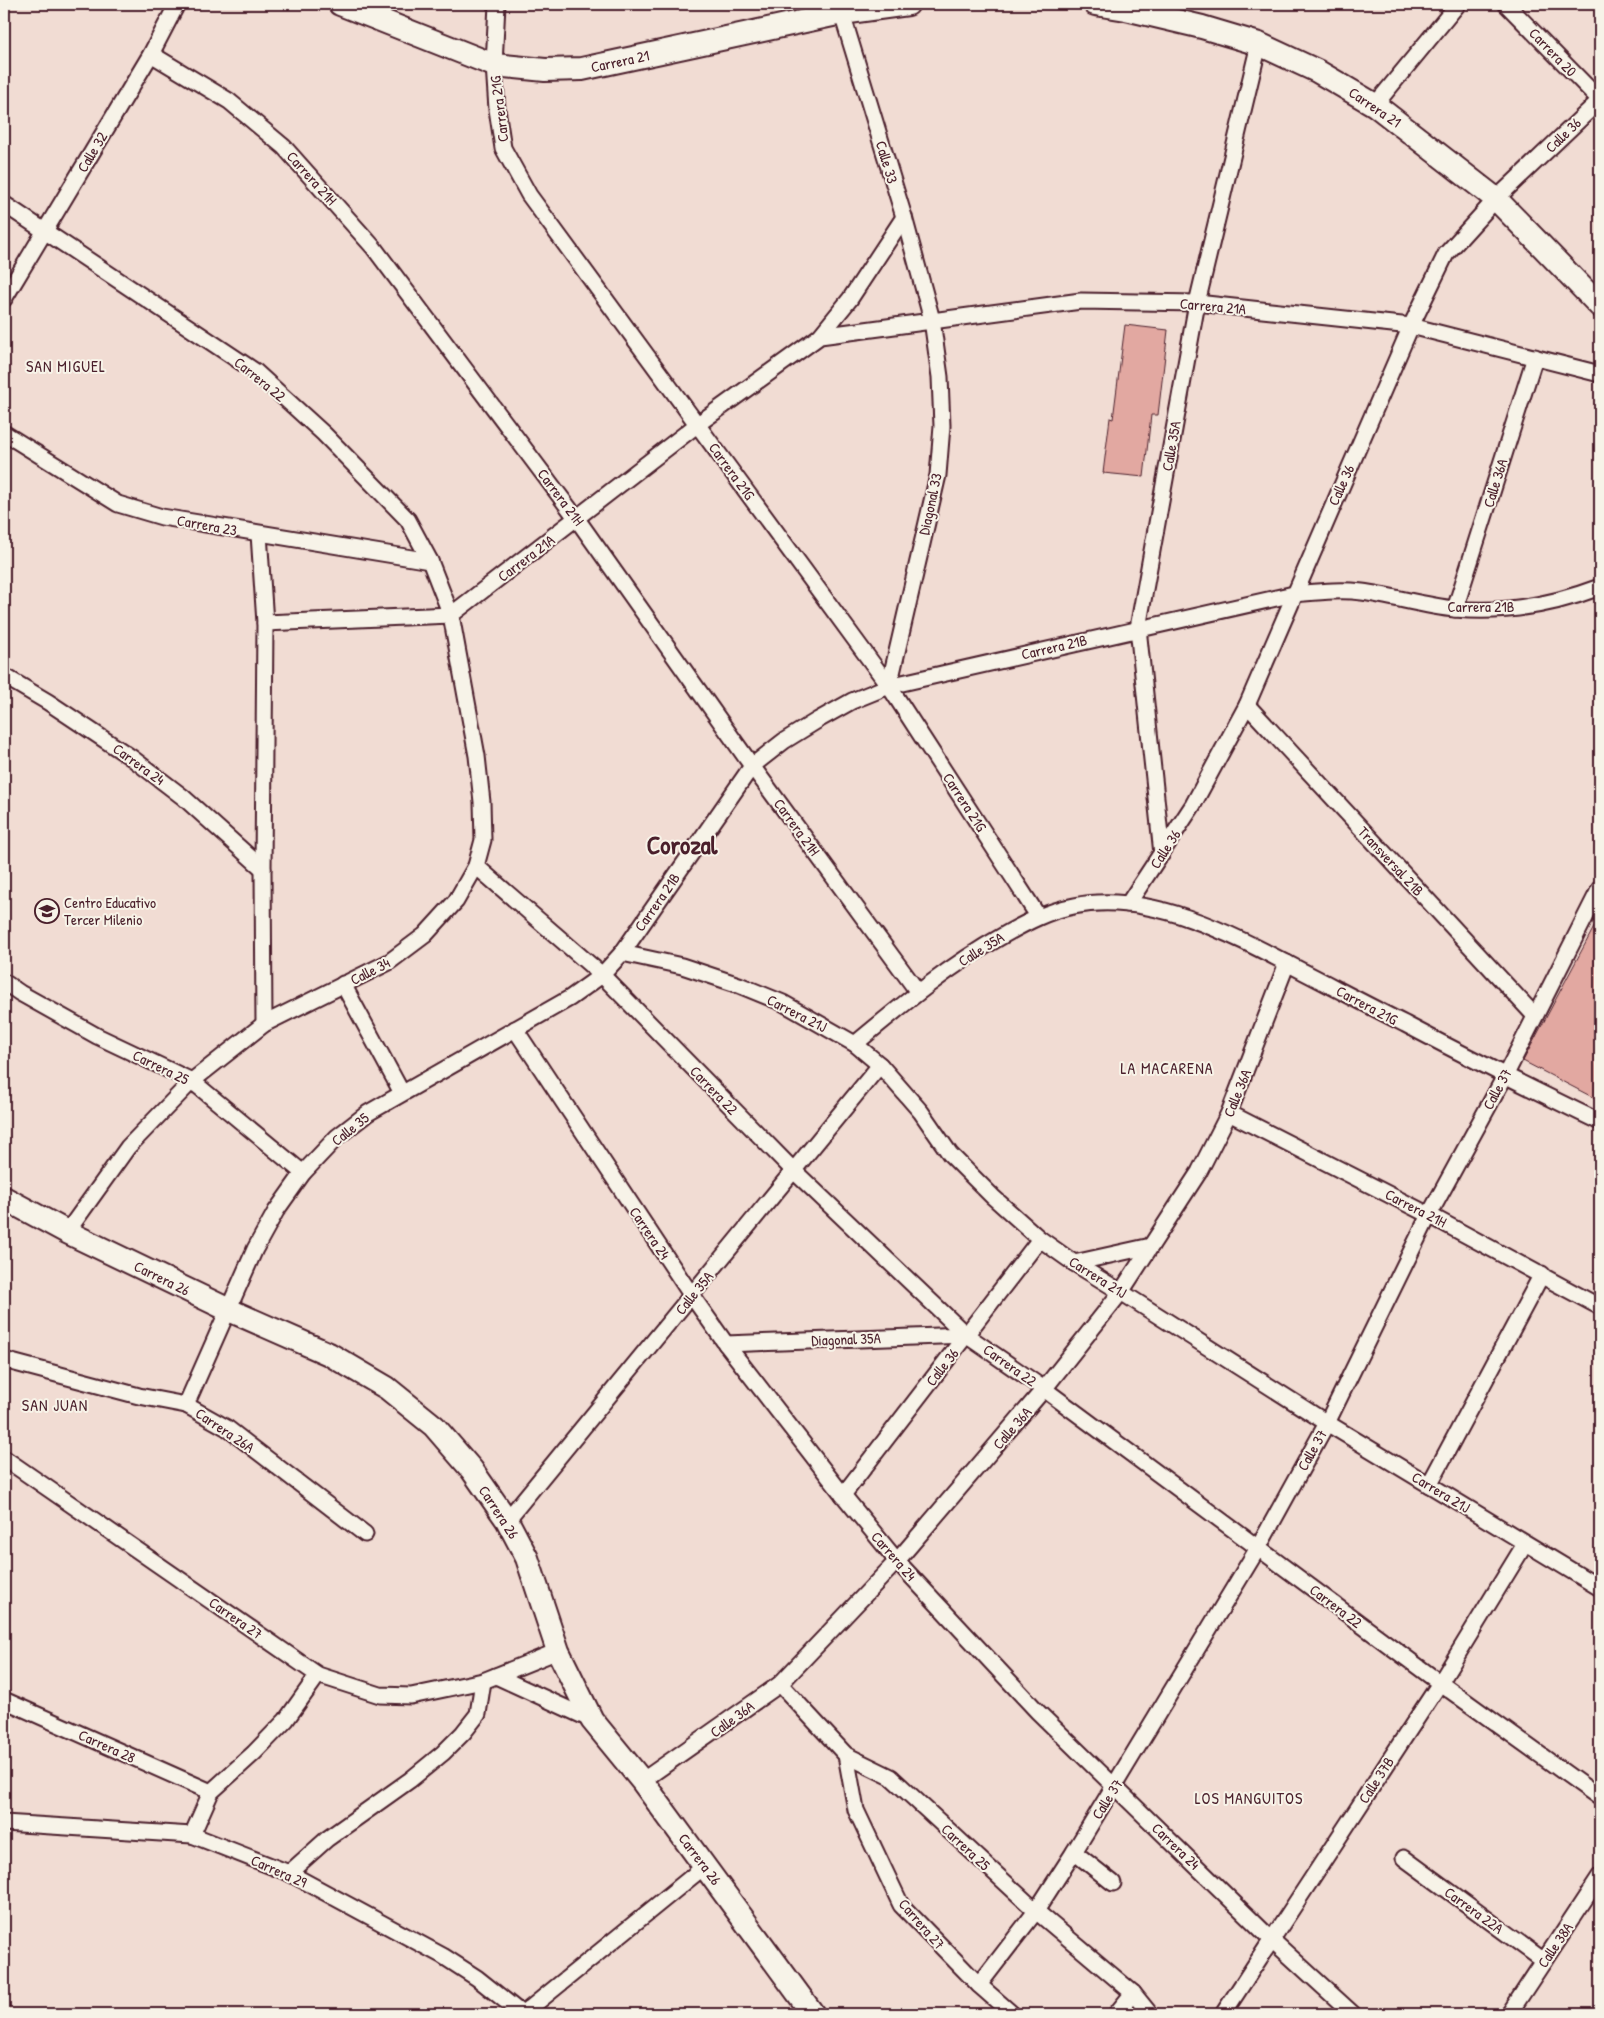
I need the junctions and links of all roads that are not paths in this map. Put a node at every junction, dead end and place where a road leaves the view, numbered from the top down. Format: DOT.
graph roads {
  1 [pos="177,4"];
  2 [pos="340,4"];
  3 [pos="497,4"];
  4 [pos="908,4"];
  5 [pos="1095,4"];
  6 [pos="1458,4"];
  7 [pos="1506,4"];
  8 [pos="841,8"];
  9 [pos="1259,44"];
  10 [pos="151,54"];
  11 [pos="494,65"];
  12 [pos="1600,100"];
  13 [pos="1375,105"];
  14 [pos="1496,199"];
  15 [pos="4,204"];
  16 [pos="904,217"];
  17 [pos="44,233"];
  18 [pos="4,299"];
  19 [pos="1197,303"];
  20 [pos="1600,306"];
  21 [pos="932,320"];
  22 [pos="1411,326"];
  23 [pos="820,336"];
  24 [pos="1534,357"];
  25 [pos="1600,374"];
  26 [pos="698,424"];
  27 [pos="4,433"];
  28 [pos="578,519"];
  29 [pos="259,534"];
  30 [pos="430,561"];
  31 [pos="1600,587"];
  32 [pos="1294,594"];
  33 [pos="1455,609"];
  34 [pos="451,615"];
  35 [pos="265,623"];
  36 [pos="1138,628"];
  37 [pos="4,676"];
  38 [pos="889,686"];
  39 [pos="1247,705"];
  40 [pos="752,766"];
  41 [pos="1162,854"];
  42 [pos="476,866"];
  43 [pos="262,869"];
  44 [pos="1600,888"];
  45 [pos="1128,904"];
  46 [pos="1038,916"];
  47 [pos="622,953"];
  48 [pos="1287,963"];
  49 [pos="602,975"];
  50 [pos="4,982"];
  51 [pos="343,984"];
  52 [pos="918,992"];
  53 [pos="1536,1016"];
  54 [pos="264,1024"];
  55 [pos="515,1029"];
  56 [pos="855,1044"];
  57 [pos="880,1065"];
  58 [pos="1504,1076"];
  59 [pos="192,1081"];
  60 [pos="402,1093"];
  61 [pos="1230,1113"];
  62 [pos="1600,1122"];
  63 [pos="794,1171"];
  64 [pos="303,1173"];
  65 [pos="4,1198"];
  66 [pos="1429,1215"];
  67 [pos="67,1232"];
  68 [pos="1040,1239"];
  69 [pos="1151,1246"];
  70 [pos="1074,1264"];
  71 [pos="1542,1274"];
  72 [pos="1121,1292"];
  73 [pos="692,1296"];
  74 [pos="1600,1307"];
  75 [pos="229,1310"];
  76 [pos="966,1335"];
  77 [pos="726,1344"];
  78 [pos="4,1360"];
  79 [pos="1044,1389"];
  80 [pos="186,1405"];
  81 [pos="1327,1423"];
  82 [pos="4,1458"];
  83 [pos="1429,1485"];
  84 [pos="843,1495"];
  85 [pos="507,1520"];
  86 [pos="365,1534"];
  87 [pos="1525,1544"];
  88 [pos="1258,1548"];
  89 [pos="897,1561"];
  90 [pos="1600,1588"];
  91 [pos="558,1651"];
  92 [pos="318,1675"];
  93 [pos="489,1679"];
  94 [pos="1440,1683"];
  95 [pos="780,1684"];
  96 [pos="4,1700"];
  97 [pos="592,1720"];
  98 [pos="846,1755"];
  99 [pos="642,1782"];
  100 [pos="1115,1787"];
  101 [pos="211,1792"];
  102 [pos="1600,1798"];
  103 [pos="4,1823"];
  104 [pos="192,1836"];
  105 [pos="1074,1852"];
  106 [pos="1404,1858"];
  107 [pos="705,1866"];
  108 [pos="289,1873"];
  109 [pos="1600,1876"];
  110 [pos="1113,1883"];
  111 [pos="1036,1911"];
  112 [pos="1272,1940"];
  113 [pos="1544,1961"];
  114 [pos="979,1985"];
  115 [pos="1133,1993"];
  116 [pos="523,2014"];
  117 [pos="813,2014"];
  118 [pos="1012,2014"];
  119 [pos="1116,2014"];
  120 [pos="1150,2014"];
  121 [pos="1223,2014"];
  122 [pos="1353,2014"];
  123 [pos="1509,2014"];
  1 -- 10 [label="street, Calle 32"];
  2 -- 11 [label="main road, Carrera 21"];
  3 -- 11 [label="street, Carrera 21G"];
  4 -- 8 [label="main road, Carrera 21"];
  5 -- 9 [label="main road, Carrera 21"];
  6 -- 13 [label="street"];
  7 -- 12 [label="street, Carrera 20"];
  8 -- 11 [label="main road, Carrera 21"];
  8 -- 16 [label="street, Calle 33"];
  9 -- 13 [label="main road, Carrera 21"];
  9 -- 19 [label="street, Calle 35A"];
  10 -- 17 [label="street, Calle 32"];
  10 -- 28 [label="street, Carrera 21H"];
  11 -- 26 [label="street, Carrera 21G"];
  12 -- 14 [label="street, Calle 36"];
  13 -- 14 [label="main road, Carrera 21"];
  14 -- 20 [label="main road, Carrera 21"];
  14 -- 22 [label="street, Calle 36"];
  15 -- 17 [label="street, Carrera 22"];
  16 -- 21 [label="street, Calle 33"];
  16 -- 23 [label="street, Carrera 21A"];
  17 -- 18 [label="street, Calle 32"];
  17 -- 30 [label="street, Carrera 22"];
  19 -- 21 [label="street, Carrera 21A"];
  19 -- 22 [label="street, Carrera 21A"];
  19 -- 36 [label="street, Calle 35A"];
  21 -- 23 [label="street, Carrera 21A"];
  21 -- 38 [label="street, Diagonal 33"];
  22 -- 24 [label="street, Carrera 21A"];
  22 -- 32 [label="street, Calle 36"];
  23 -- 26 [label="street, Carrera 21A"];
  24 -- 25 [label="street, Carrera 21A"];
  24 -- 33 [label="street, Calle 36A"];
  26 -- 28 [label="street, Carrera 21A"];
  26 -- 38 [label="street, Carrera 21G"];
  27 -- 29 [label="street, Carrera 23"];
  28 -- 34 [label="street, Carrera 21A"];
  28 -- 40 [label="street, Carrera 21H"];
  29 -- 30 [label="street, Carrera 23"];
  29 -- 35 [label="street"];
  30 -- 34 [label="street, Carrera 22"];
  31 -- 33 [label="street, Carrera 21B"];
  32 -- 33 [label="street, Carrera 21B"];
  32 -- 36 [label="street, Carrera 21B"];
  32 -- 39 [label="street, Calle 36"];
  34 -- 35 [label="street"];
  34 -- 42 [label="street, Calle 34"];
  35 -- 43 [label="street"];
  36 -- 38 [label="street, Carrera 21B"];
  36 -- 41 [label="street, Calle 35A"];
  37 -- 43 [label="street, Carrera 24"];
  38 -- 40 [label="street, Carrera 21B"];
  38 -- 46 [label="street, Carrera 21G"];
  39 -- 41 [label="street, Calle 36"];
  39 -- 53 [label="street, Transversal 21B"];
  40 -- 47 [label="street, Carrera 21B"];
  40 -- 52 [label="street, Carrera 21H"];
  41 -- 45 [label="street, Calle 36"];
  42 -- 49 [label="street, Carrera 22"];
  42 -- 51 [label="street, Calle 34"];
  43 -- 54 [label="street"];
  44 -- 53 [label="street, Calle 37"];
  45 -- 46 [label="street, Calle 35A"];
  45 -- 48 [label="street, Carrera 21G"];
  46 -- 52 [label="street, Calle 35A"];
  47 -- 49 [label="street, Calle 35"];
  47 -- 56 [label="street, Carrera 21J"];
  48 -- 58 [label="street, Carrera 21G"];
  48 -- 61 [label="street, Calle 36A"];
  49 -- 55 [label="street, Calle 35"];
  49 -- 63 [label="street, Carrera 22"];
  50 -- 59 [label="street, Carrera 25"];
  51 -- 54 [label="street, Calle 34"];
  51 -- 60 [label="street"];
  52 -- 56 [label="street, Calle 35A"];
  53 -- 58 [label="street, Calle 37"];
  54 -- 59 [label="street, Calle 34"];
  55 -- 60 [label="street, Calle 35"];
  55 -- 73 [label="street, Carrera 24"];
  56 -- 57 [label="street, Carrera 21J"];
  57 -- 63 [label="street, Calle 35A"];
  57 -- 68 [label="street, Carrera 21J"];
  58 -- 62 [label="street, Carrera 21G"];
  58 -- 66 [label="street, Calle 37"];
  59 -- 64 [label="street, Carrera 25"];
  59 -- 67 [label="street, Calle 34"];
  60 -- 64 [label="street, Calle 35"];
  61 -- 66 [label="street, Carrera 21H"];
  61 -- 69 [label="street, Calle 36A"];
  63 -- 73 [label="street, Calle 35A"];
  63 -- 76 [label="street, Carrera 22"];
  64 -- 75 [label="street, Calle 35"];
  65 -- 67 [label="main road, Carrera 26"];
  66 -- 71 [label="street, Carrera 21H"];
  66 -- 81 [label="street, Calle 37"];
  67 -- 75 [label="main road, Carrera 26"];
  68 -- 70 [label="street, Carrera 21J"];
  68 -- 76 [label="street, Calle 36"];
  69 -- 70 [label="street"];
  69 -- 72 [label="street, Calle 36A"];
  70 -- 72 [label="street, Carrera 21J"];
  71 -- 74 [label="street, Carrera 21H"];
  71 -- 83 [label="street"];
  72 -- 79 [label="street, Calle 36A"];
  72 -- 81 [label="street, Carrera 21J"];
  73 -- 77 [label="street, Carrera 24"];
  73 -- 85 [label="street, Calle 35A"];
  75 -- 80 [label="street, Calle 35"];
  75 -- 85 [label="main road, Carrera 26"];
  76 -- 77 [label="street, Diagonal 35A"];
  76 -- 79 [label="street, Carrera 22"];
  76 -- 84 [label="street, Calle 36"];
  77 -- 84 [label="street, Carrera 24"];
  78 -- 80 [label="street, Carrera 26A"];
  79 -- 88 [label="street, Carrera 22"];
  79 -- 89 [label="street, Calle 36A"];
  80 -- 86 [label="street, Carrera 26A"];
  81 -- 83 [label="street, Carrera 21J"];
  81 -- 88 [label="street, Calle 37"];
  82 -- 92 [label="street, Carrera 27"];
  83 -- 87 [label="street, Carrera 21J"];
  84 -- 89 [label="street, Carrera 24"];
  85 -- 91 [label="main road, Carrera 26"];
  87 -- 90 [label="street, Carrera 21J"];
  87 -- 94 [label="street, Calle 37B"];
  88 -- 94 [label="street, Carrera 22"];
  88 -- 100 [label="street, Calle 37"];
  89 -- 95 [label="street, Calle 36A"];
  89 -- 100 [label="street, Carrera 24"];
  91 -- 93 [label="street, Carrera 27"];
  91 -- 97 [label="main road, Carrera 26"];
  92 -- 93 [label="street, Carrera 27"];
  92 -- 101 [label="street"];
  93 -- 97 [label="street"];
  93 -- 108 [label="street"];
  94 -- 102 [label="street, Carrera 22"];
  94 -- 112 [label="street, Calle 37B"];
  95 -- 98 [label="street, Carrera 25"];
  95 -- 99 [label="street, Calle 36A"];
  96 -- 101 [label="street, Carrera 28"];
  97 -- 99 [label="main road, Carrera 26"];
  98 -- 111 [label="street, Carrera 25"];
  98 -- 114 [label="street, Carrera 27"];
  99 -- 107 [label="main road, Carrera 26"];
  100 -- 105 [label="street, Calle 37"];
  100 -- 112 [label="street, Carrera 24"];
  101 -- 104 [label="street"];
  103 -- 104 [label="street, Carrera 29"];
  104 -- 108 [label="street, Carrera 29"];
  105 -- 110 [label="street"];
  105 -- 111 [label="street, Calle 37"];
  106 -- 113 [label="street, Carrera 22A"];
  107 -- 116 [label="street"];
  107 -- 117 [label="main road, Carrera 26"];
  108 -- 116 [label="street, Carrera 29"];
  109 -- 113 [label="street, Calle 38A"];
  111 -- 114 [label="street, Calle 37"];
  111 -- 115 [label="street, Carrera 25"];
  112 -- 121 [label="street, Calle 37B"];
  112 -- 122 [label="street, Carrera 24"];
  113 -- 123 [label="street, Calle 38A"];
  114 -- 118 [label="street, Carrera 27"];
  115 -- 119 [label="street"];
  115 -- 120 [label="street, Carrera 25"];
}
